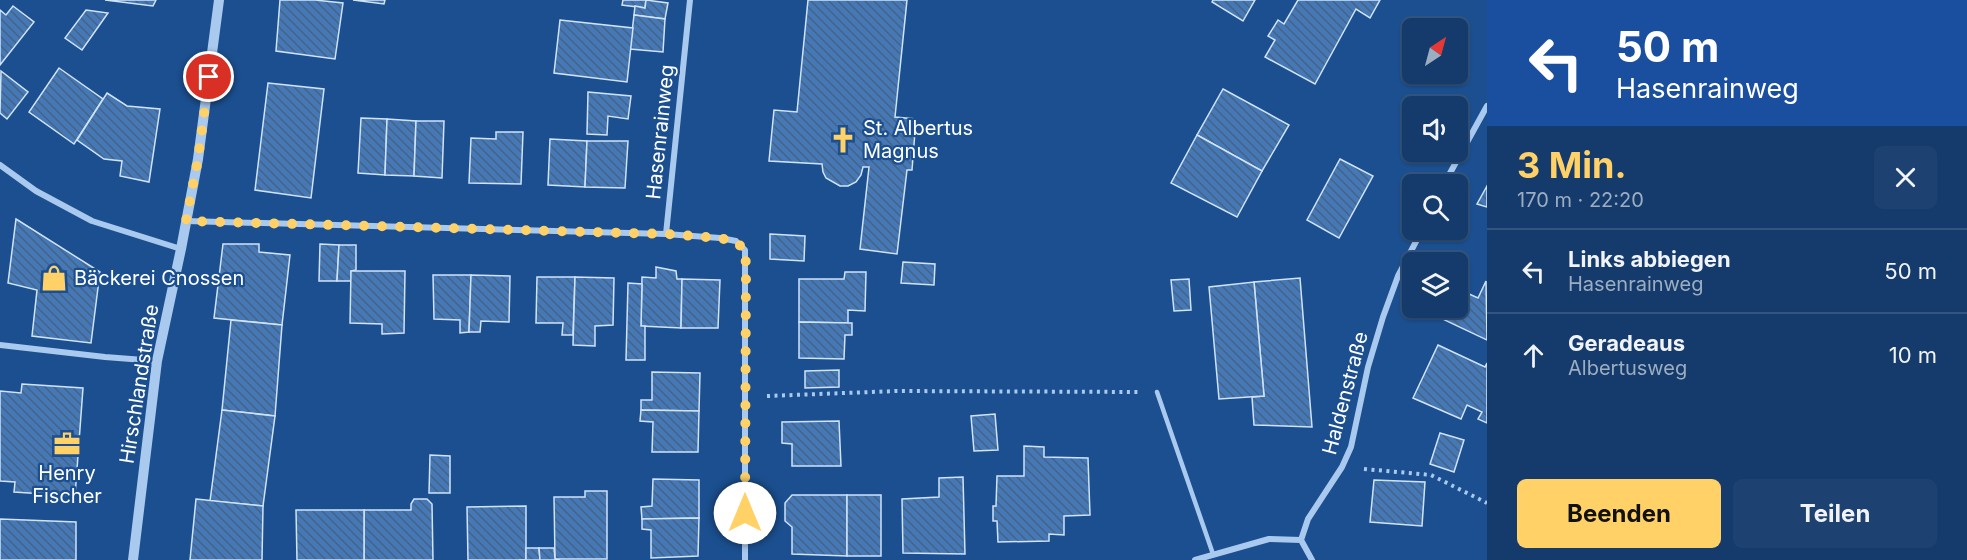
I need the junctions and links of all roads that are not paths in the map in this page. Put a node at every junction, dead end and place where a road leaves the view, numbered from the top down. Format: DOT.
graph roads {
  1 [pos="219,0"];
  2 [pos="690,0"];
  3 [pos="1487,106"];
  4 [pos="0,165"];
  5 [pos="1450,174"];
  6 [pos="186,221"];
  7 [pos="666,234"];
  8 [pos="1417,240"];
  9 [pos="181,249"];
  10 [pos="0,345"];
  11 [pos="157,361"];
  12 [pos="1157,392"];
  13 [pos="1301,540"];
  14 [pos="1213,554"];
  15 [pos="133,560"];
  16 [pos="745,560"];
  17 [pos="1195,560"];
  18 [pos="1312,560"];
  1 -- 6 [label="street, Hirschlandstraße"];
  2 -- 7 [label="street, Hasenrainweg"];
  3 -- 5 [label="street"];
  4 -- 9 [label="street"];
  6 -- 7 [label="street"];
  6 -- 9 [label="street, Hirschlandstraße"];
  7 -- 16 [label="street"];
  8 -- 13 [label="street, Haldenstraße"];
  9 -- 11 [label="street, Hirschlandstraße"];
  10 -- 11 [label="street"];
  11 -- 15 [label="street, Hirschlandstraße"];
  12 -- 14 [label="lane"];
  13 -- 14 [label="street"];
  13 -- 18 [label="street"];
  14 -- 17 [label="street"];
}
